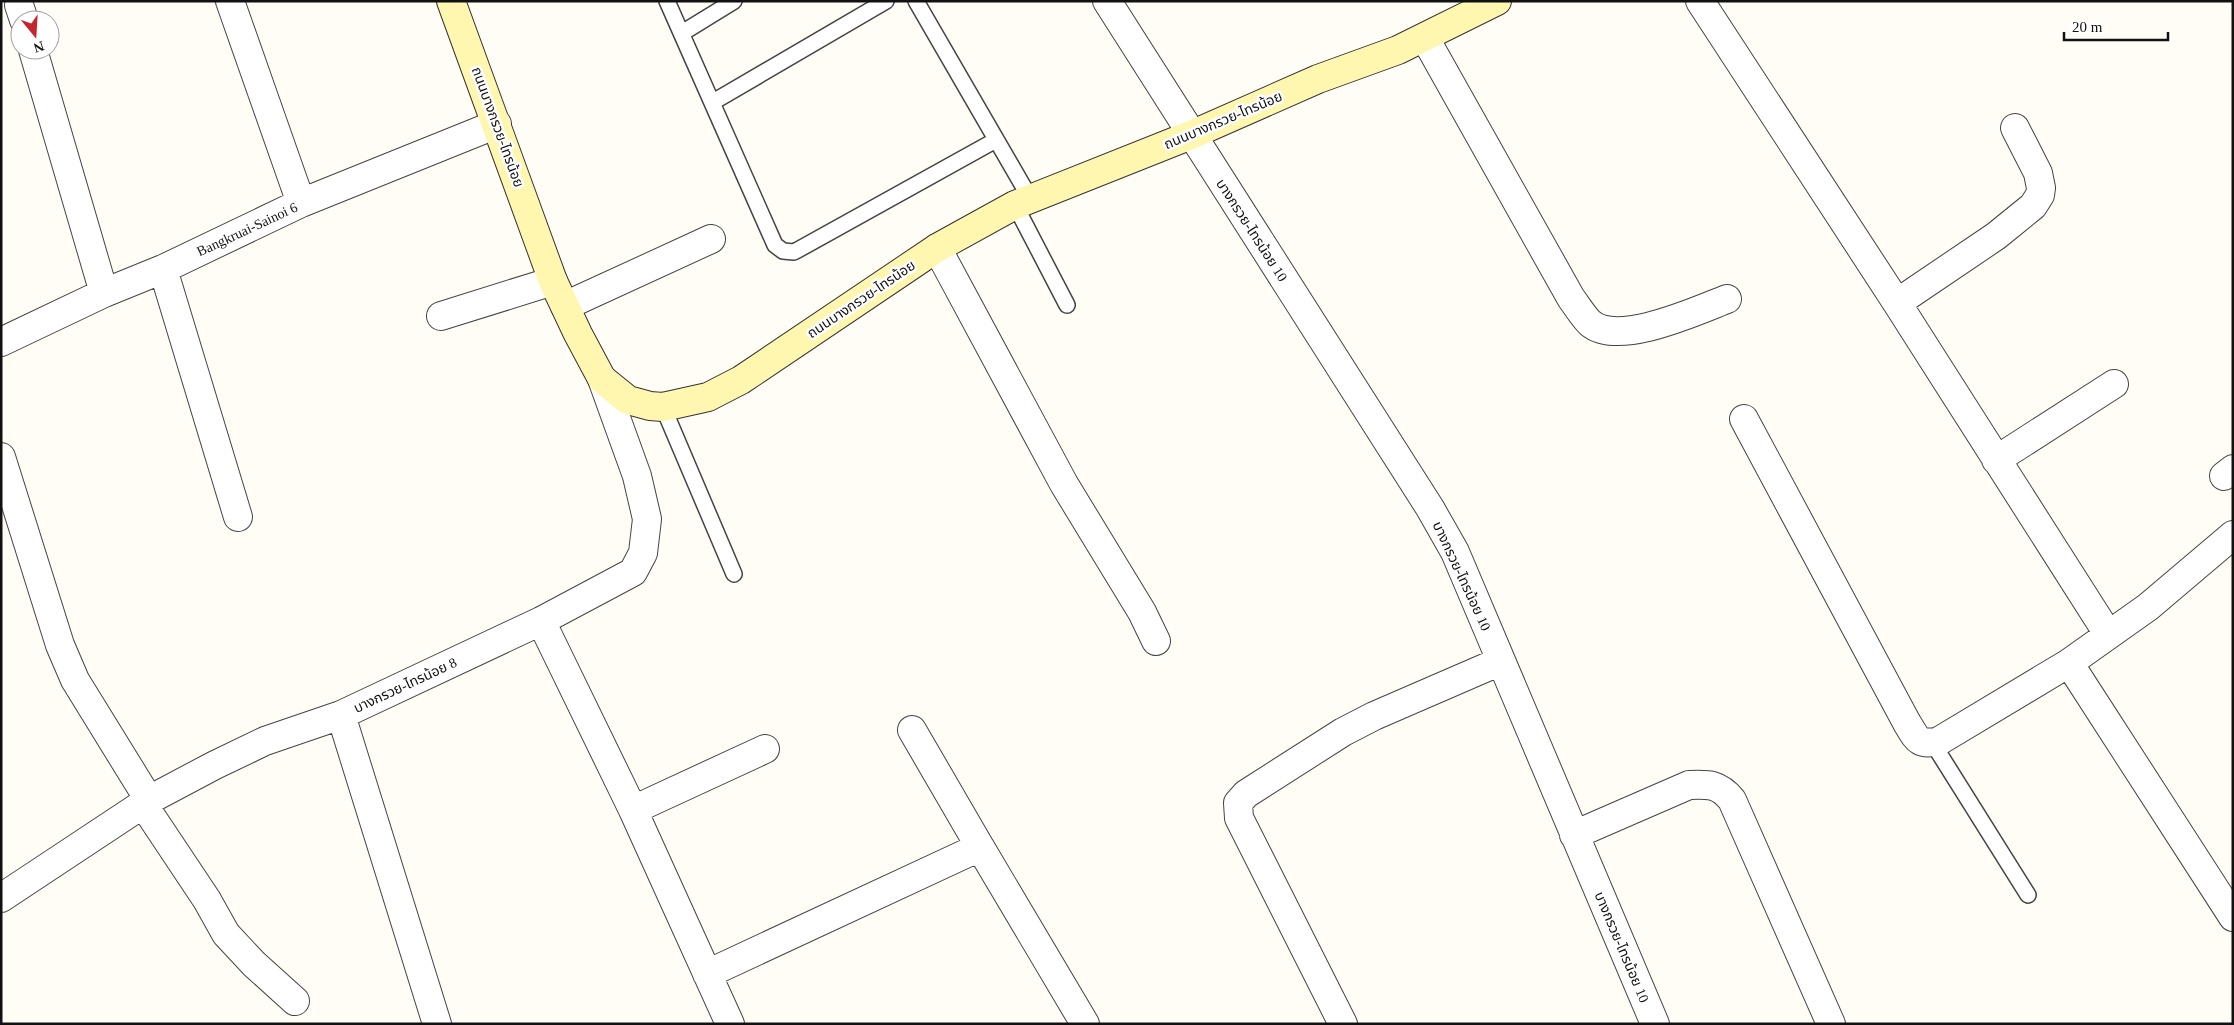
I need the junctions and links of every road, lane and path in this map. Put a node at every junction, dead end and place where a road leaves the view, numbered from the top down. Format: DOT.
graph roads {
  1 [pos="230,1"];
  2 [pos="451,1"];
  3 [pos="667,1"];
  4 [pos="734,1"];
  5 [pos="886,1"];
  6 [pos="916,1"];
  7 [pos="1107,1"];
  8 [pos="1497,1"];
  9 [pos="1700,1"];
  10 [pos="682,33"];
  11 [pos="1425,38"];
  12 [pos="36,60"];
  13 [pos="713,102"];
  14 [pos="497,124"];
  15 [pos="2015,128"];
  16 [pos="1191,135"];
  17 [pos="996,140"];
  18 [pos="1022,202"];
  19 [pos="301,203"];
  20 [pos="711,239"];
  21 [pos="937,248"];
  22 [pos="163,269"];
  23 [pos="553,280"];
  24 [pos="104,293"];
  25 [pos="1727,299"];
  26 [pos="1897,303"];
  27 [pos="1067,305"];
  28 [pos="565,306"];
  29 [pos="441,316"];
  30 [pos="1,342"];
  31 [pos="602,379"];
  32 [pos="2114,384"];
  33 [pos="664,407"];
  34 [pos="1744,419"];
  35 [pos="1,457"];
  36 [pos="1996,460"];
  37 [pos="238,517"];
  38 [pos="2233,535"];
  39 [pos="734,574"];
  40 [pos="541,621"];
  41 [pos="2108,634"];
  42 [pos="1156,641"];
  43 [pos="1500,661"];
  44 [pos="2069,663"];
  45 [pos="341,715"];
  46 [pos="912,730"];
  47 [pos="1932,742"];
  48 [pos="765,748"];
  49 [pos="146,802"];
  50 [pos="633,810"];
  51 [pos="1574,835"];
  52 [pos="980,847"];
  53 [pos="2028,895"];
  54 [pos="1,898"];
  55 [pos="2233,917"];
  56 [pos="707,974"];
  57 [pos="296,1001"];
  58 [pos="438,1024"];
  59 [pos="730,1024"];
  60 [pos="1085,1024"];
  61 [pos="1343,1024"];
  62 [pos="1655,1024"];
  63 [pos="1831,1024"];
  1 -- 19 [label="street"];
  2 -- 14 [label="main road, ถนนบางกรวย-ไทรน้อย"];
  3 -- 10 [label="lane"];
  4 -- 10 [label="lane"];
  5 -- 13 [label="lane"];
  6 -- 17 [label="lane"];
  7 -- 16 [label="street, บางกรวย-ไทรน้อย 10"];
  8 -- 11 [label="main road, ถนนบางกรวย-ไทรน้อย"];
  9 -- 26 [label="street"];
  10 -- 13 [label="lane"];
  11 -- 16 [label="main road, ถนนบางกรวย-ไทรน้อย"];
  11 -- 25 [label="street"];
  12 -- 24 [label="street"];
  13 -- 17 [label="lane"];
  14 -- 19 [label="street, Bangkruai-Sainoi 6"];
  14 -- 23 [label="main road, ถนนบางกรวย-ไทรน้อย"];
  15 -- 26 [label="street"];
  16 -- 18 [label="main road, ถนนบางกรวย-ไทรน้อย"];
  16 -- 43 [label="street, บางกรวย-ไทรน้อย 10"];
  17 -- 18 [label="lane"];
  18 -- 21 [label="main road, ถนนบางกรวย-ไทรน้อย"];
  18 -- 27 [label="lane"];
  19 -- 22 [label="street, Bangkruai-Sainoi 6"];
  20 -- 28 [label="street"];
  21 -- 33 [label="main road, ถนนบางกรวย-ไทรน้อย"];
  21 -- 42 [label="street"];
  22 -- 24 [label="street, Bangkruai-Sainoi 6"];
  22 -- 37 [label="street"];
  23 -- 28 [label="main road, ถนนบางกรวย-ไทรน้อย"];
  23 -- 29 [label="street"];
  24 -- 30 [label="street, Bangkruai-Sainoi 6"];
  26 -- 36 [label="street"];
  28 -- 31 [label="main road, ถนนบางกรวย-ไทรน้อย"];
  31 -- 33 [label="main road, ถนนบางกรวย-ไทรน้อย"];
  31 -- 40 [label="street, บางกรวย-ไทรน้อย 8"];
  32 -- 36 [label="street"];
  33 -- 39 [label="lane"];
  34 -- 47 [label="street"];
  35 -- 49 [label="street"];
  36 -- 41 [label="street"];
  38 -- 41 [label="street"];
  40 -- 45 [label="street, บางกรวย-ไทรน้อย 8"];
  40 -- 50 [label="street"];
  41 -- 44 [label="street"];
  43 -- 51 [label="street, บางกรวย-ไทรน้อย 10"];
  43 -- 61 [label="street"];
  44 -- 47 [label="street"];
  44 -- 55 [label="street"];
  45 -- 49 [label="street, บางกรวย-ไทรน้อย 8"];
  45 -- 58 [label="street"];
  46 -- 52 [label="street"];
  47 -- 53 [label="lane"];
  48 -- 50 [label="street"];
  49 -- 54 [label="street, บางกรวย-ไทรน้อย 8"];
  49 -- 57 [label="street"];
  50 -- 56 [label="street"];
  51 -- 62 [label="street, บางกรวย-ไทรน้อย 10"];
  51 -- 63 [label="street"];
  52 -- 56 [label="street"];
  52 -- 60 [label="street"];
  56 -- 59 [label="street"];
}
